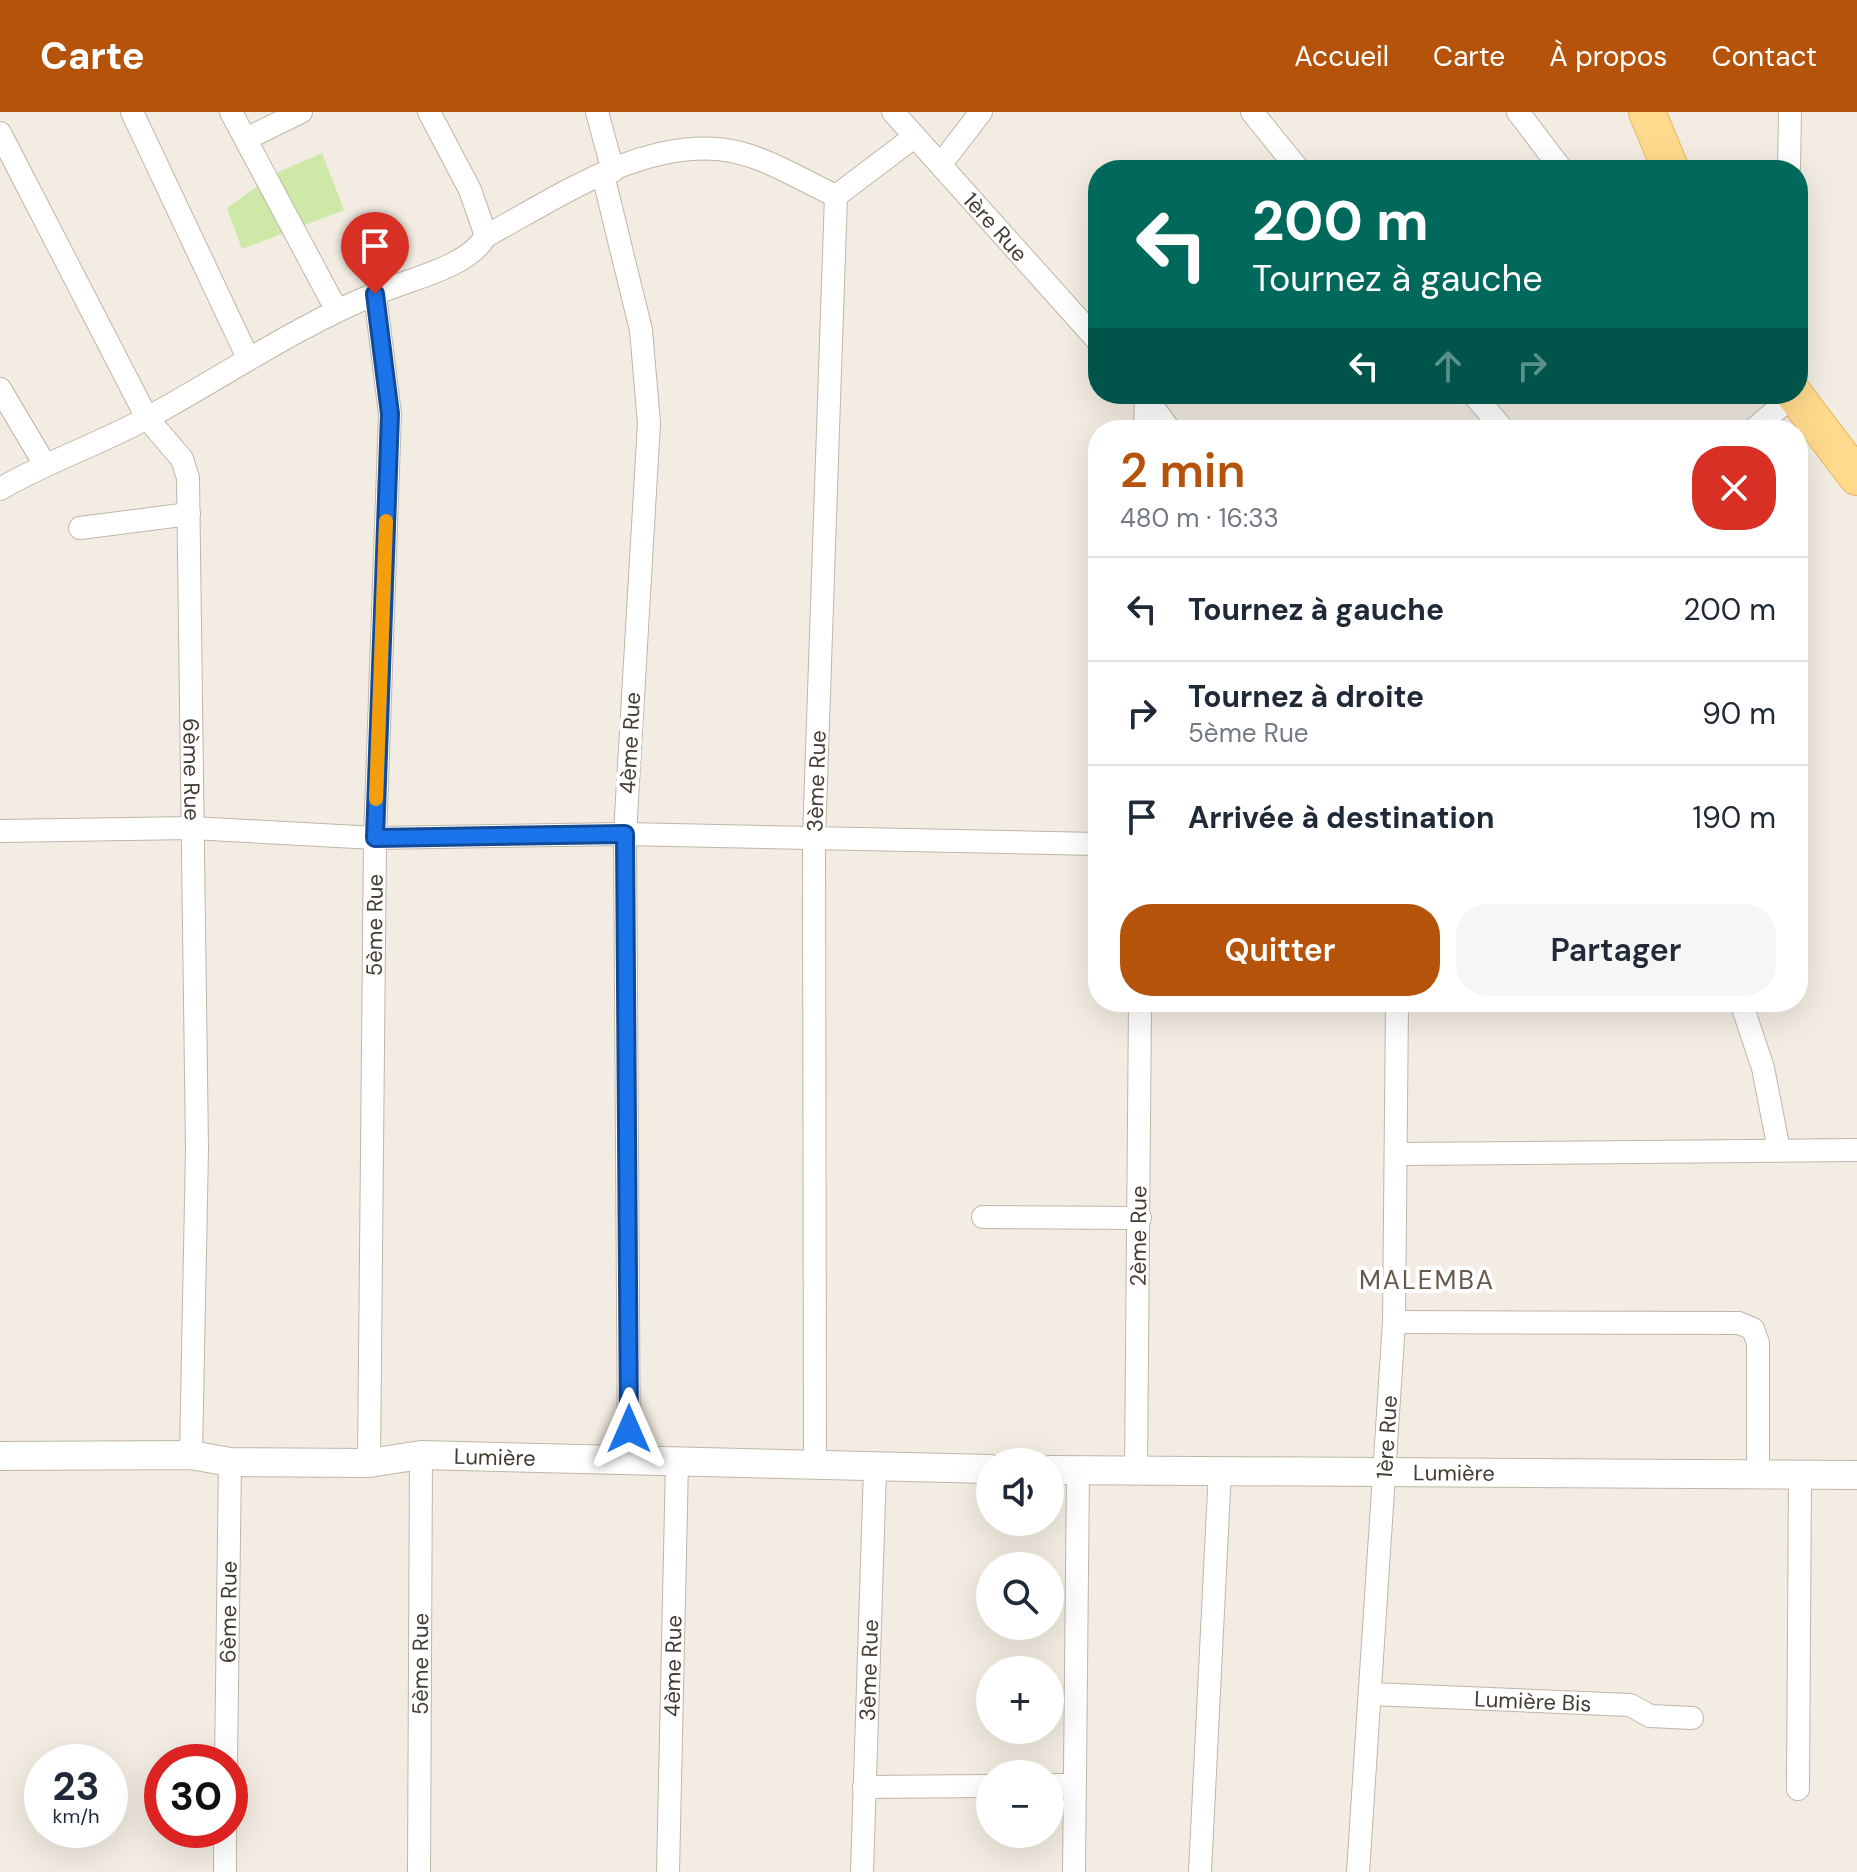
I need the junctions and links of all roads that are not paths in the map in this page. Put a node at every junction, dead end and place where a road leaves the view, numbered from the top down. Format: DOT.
graph roads {
  1 [pos="132,112"];
  2 [pos="231,112"];
  3 [pos="301,112"];
  4 [pos="429,112"];
  5 [pos="597,112"];
  6 [pos="893,112"];
  7 [pos="981,112"];
  8 [pos="1252,112"];
  9 [pos="1518,112"];
  10 [pos="1647,112"];
  11 [pos="1790,112"];
  12 [pos="0,133"];
  13 [pos="914,137"];
  14 [pos="246,139"];
  15 [pos="1291,160"];
  16 [pos="1554,160"];
  17 [pos="1667,160"];
  18 [pos="1789,160"];
  19 [pos="941,164"];
  20 [pos="608,173"];
  21 [pos="836,196"];
  22 [pos="486,236"];
  23 [pos="375,294"];
  24 [pos="336,309"];
  25 [pos="1088,330"];
  26 [pos="248,358"];
  27 [pos="0,389"];
  28 [pos="1482,404"];
  29 [pos="1784,404"];
  30 [pos="1802,404"];
  31 [pos="147,418"];
  32 [pos="1495,420"];
  33 [pos="1765,420"];
  34 [pos="44,463"];
  35 [pos="1857,477"];
  36 [pos="0,489"];
  37 [pos="189,514"];
  38 [pos="80,528"];
  39 [pos="192,828"];
  40 [pos="0,831"];
  41 [pos="625,834"];
  42 [pos="375,838"];
  43 [pos="814,839"];
  44 [pos="1088,844"];
  45 [pos="1140,1012"];
  46 [pos="1397,1012"];
  47 [pos="1744,1012"];
  48 [pos="1779,1150"];
  49 [pos="1857,1150"];
  50 [pos="1398,1154"];
  51 [pos="983,1217"];
  52 [pos="1140,1218"];
  53 [pos="1394,1322"];
  54 [pos="191,1455"];
  55 [pos="421,1455"];
  56 [pos="0,1456"];
  57 [pos="629,1460"];
  58 [pos="230,1462"];
  59 [pos="677,1462"];
  60 [pos="369,1463"];
  61 [pos="815,1465"];
  62 [pos="875,1469"];
  63 [pos="976,1469"];
  64 [pos="1064,1470"];
  65 [pos="1078,1470"];
  66 [pos="1220,1470"];
  67 [pos="1387,1470"];
  68 [pos="1136,1472"];
  69 [pos="1800,1474"];
  70 [pos="1758,1475"];
  71 [pos="1857,1475"];
  72 [pos="1371,1694"];
  73 [pos="1692,1718"];
  74 [pos="226,1744"];
  75 [pos="1064,1785"];
  76 [pos="1074,1785"];
  77 [pos="976,1786"];
  78 [pos="864,1787"];
  79 [pos="1798,1789"];
  80 [pos="225,1848"];
  81 [pos="225,1872"];
  82 [pos="419,1872"];
  83 [pos="668,1872"];
  84 [pos="862,1872"];
  85 [pos="1074,1872"];
  86 [pos="1200,1872"];
  87 [pos="1358,1872"];
  1 -- 26 [label="street"];
  2 -- 14 [label="street"];
  3 -- 14 [label="street"];
  4 -- 22 [label="street"];
  5 -- 20 [label="street, 4ème Rue"];
  6 -- 13 [label="street, 1ère Rue"];
  7 -- 19 [label="street"];
  8 -- 15 [label="street"];
  9 -- 16 [label="street"];
  10 -- 17 [label="main road"];
  11 -- 18 [label="street"];
  12 -- 31 [label="street, 6ème Rue"];
  13 -- 19 [label="street, 1ère Rue"];
  13 -- 21 [label="street"];
  14 -- 24 [label="street"];
  19 -- 25 [label="street, 1ère Rue"];
  20 -- 21 [label="street"];
  20 -- 22 [label="street"];
  20 -- 41 [label="street, 4ème Rue"];
  21 -- 43 [label="street, 3ème Rue"];
  22 -- 23 [label="street"];
  23 -- 24 [label="street"];
  23 -- 42 [label="street, 5ème Rue"];
  24 -- 26 [label="street"];
  26 -- 31 [label="street"];
  27 -- 34 [label="street"];
  28 -- 32 [label="street"];
  29 -- 33 [label="street"];
  30 -- 35 [label="main road"];
  31 -- 34 [label="street"];
  31 -- 37 [label="street, 6ème Rue"];
  34 -- 36 [label="street"];
  37 -- 38 [label="street"];
  37 -- 39 [label="street, 6ème Rue"];
  39 -- 40 [label="street"];
  39 -- 42 [label="street"];
  39 -- 54 [label="street, 6ème Rue"];
  41 -- 42 [label="street"];
  41 -- 43 [label="street"];
  41 -- 57 [label="street, 4ème Rue"];
  42 -- 60 [label="street, 5ème Rue"];
  43 -- 44 [label="street"];
  43 -- 61 [label="street, 3ème Rue"];
  45 -- 52 [label="street, 2ème Rue"];
  46 -- 50 [label="street, 1ère Rue"];
  47 -- 48 [label="street"];
  48 -- 49 [label="street"];
  48 -- 50 [label="street"];
  50 -- 53 [label="street, 1ère Rue"];
  51 -- 52 [label="street"];
  52 -- 68 [label="street, 2ème Rue"];
  53 -- 67 [label="street, 1ère Rue"];
  53 -- 70 [label="street"];
  54 -- 56 [label="street, Lumière"];
  54 -- 58 [label="street, Lumière"];
  55 -- 57 [label="street, Lumière"];
  55 -- 60 [label="street, Lumière"];
  55 -- 82 [label="street, 5ème Rue"];
  57 -- 59 [label="street, Lumière"];
  58 -- 60 [label="street, Lumière"];
  58 -- 74 [label="street, 6ème Rue"];
  59 -- 61 [label="street, Lumière"];
  59 -- 83 [label="street, 4ème Rue"];
  61 -- 62 [label="street, Lumière"];
  62 -- 63 [label="street, Lumière"];
  62 -- 78 [label="street, 3ème Rue"];
  64 -- 65 [label="street, Lumière"];
  65 -- 68 [label="street, Lumière"];
  65 -- 76 [label="street"];
  66 -- 67 [label="street, Lumière"];
  66 -- 68 [label="street, Lumière"];
  66 -- 86 [label="street"];
  67 -- 70 [label="street, Lumière"];
  67 -- 72 [label="street, 1ère Rue"];
  69 -- 70 [label="street, Lumière"];
  69 -- 71 [label="street, Lumière"];
  69 -- 79 [label="street"];
  72 -- 73 [label="street, Lumière Bis"];
  72 -- 87 [label="street, 1ère Rue"];
  75 -- 76 [label="street"];
  76 -- 85 [label="street"];
  77 -- 78 [label="street"];
  78 -- 84 [label="street, 3ème Rue"];
  80 -- 81 [label="street"];
}
